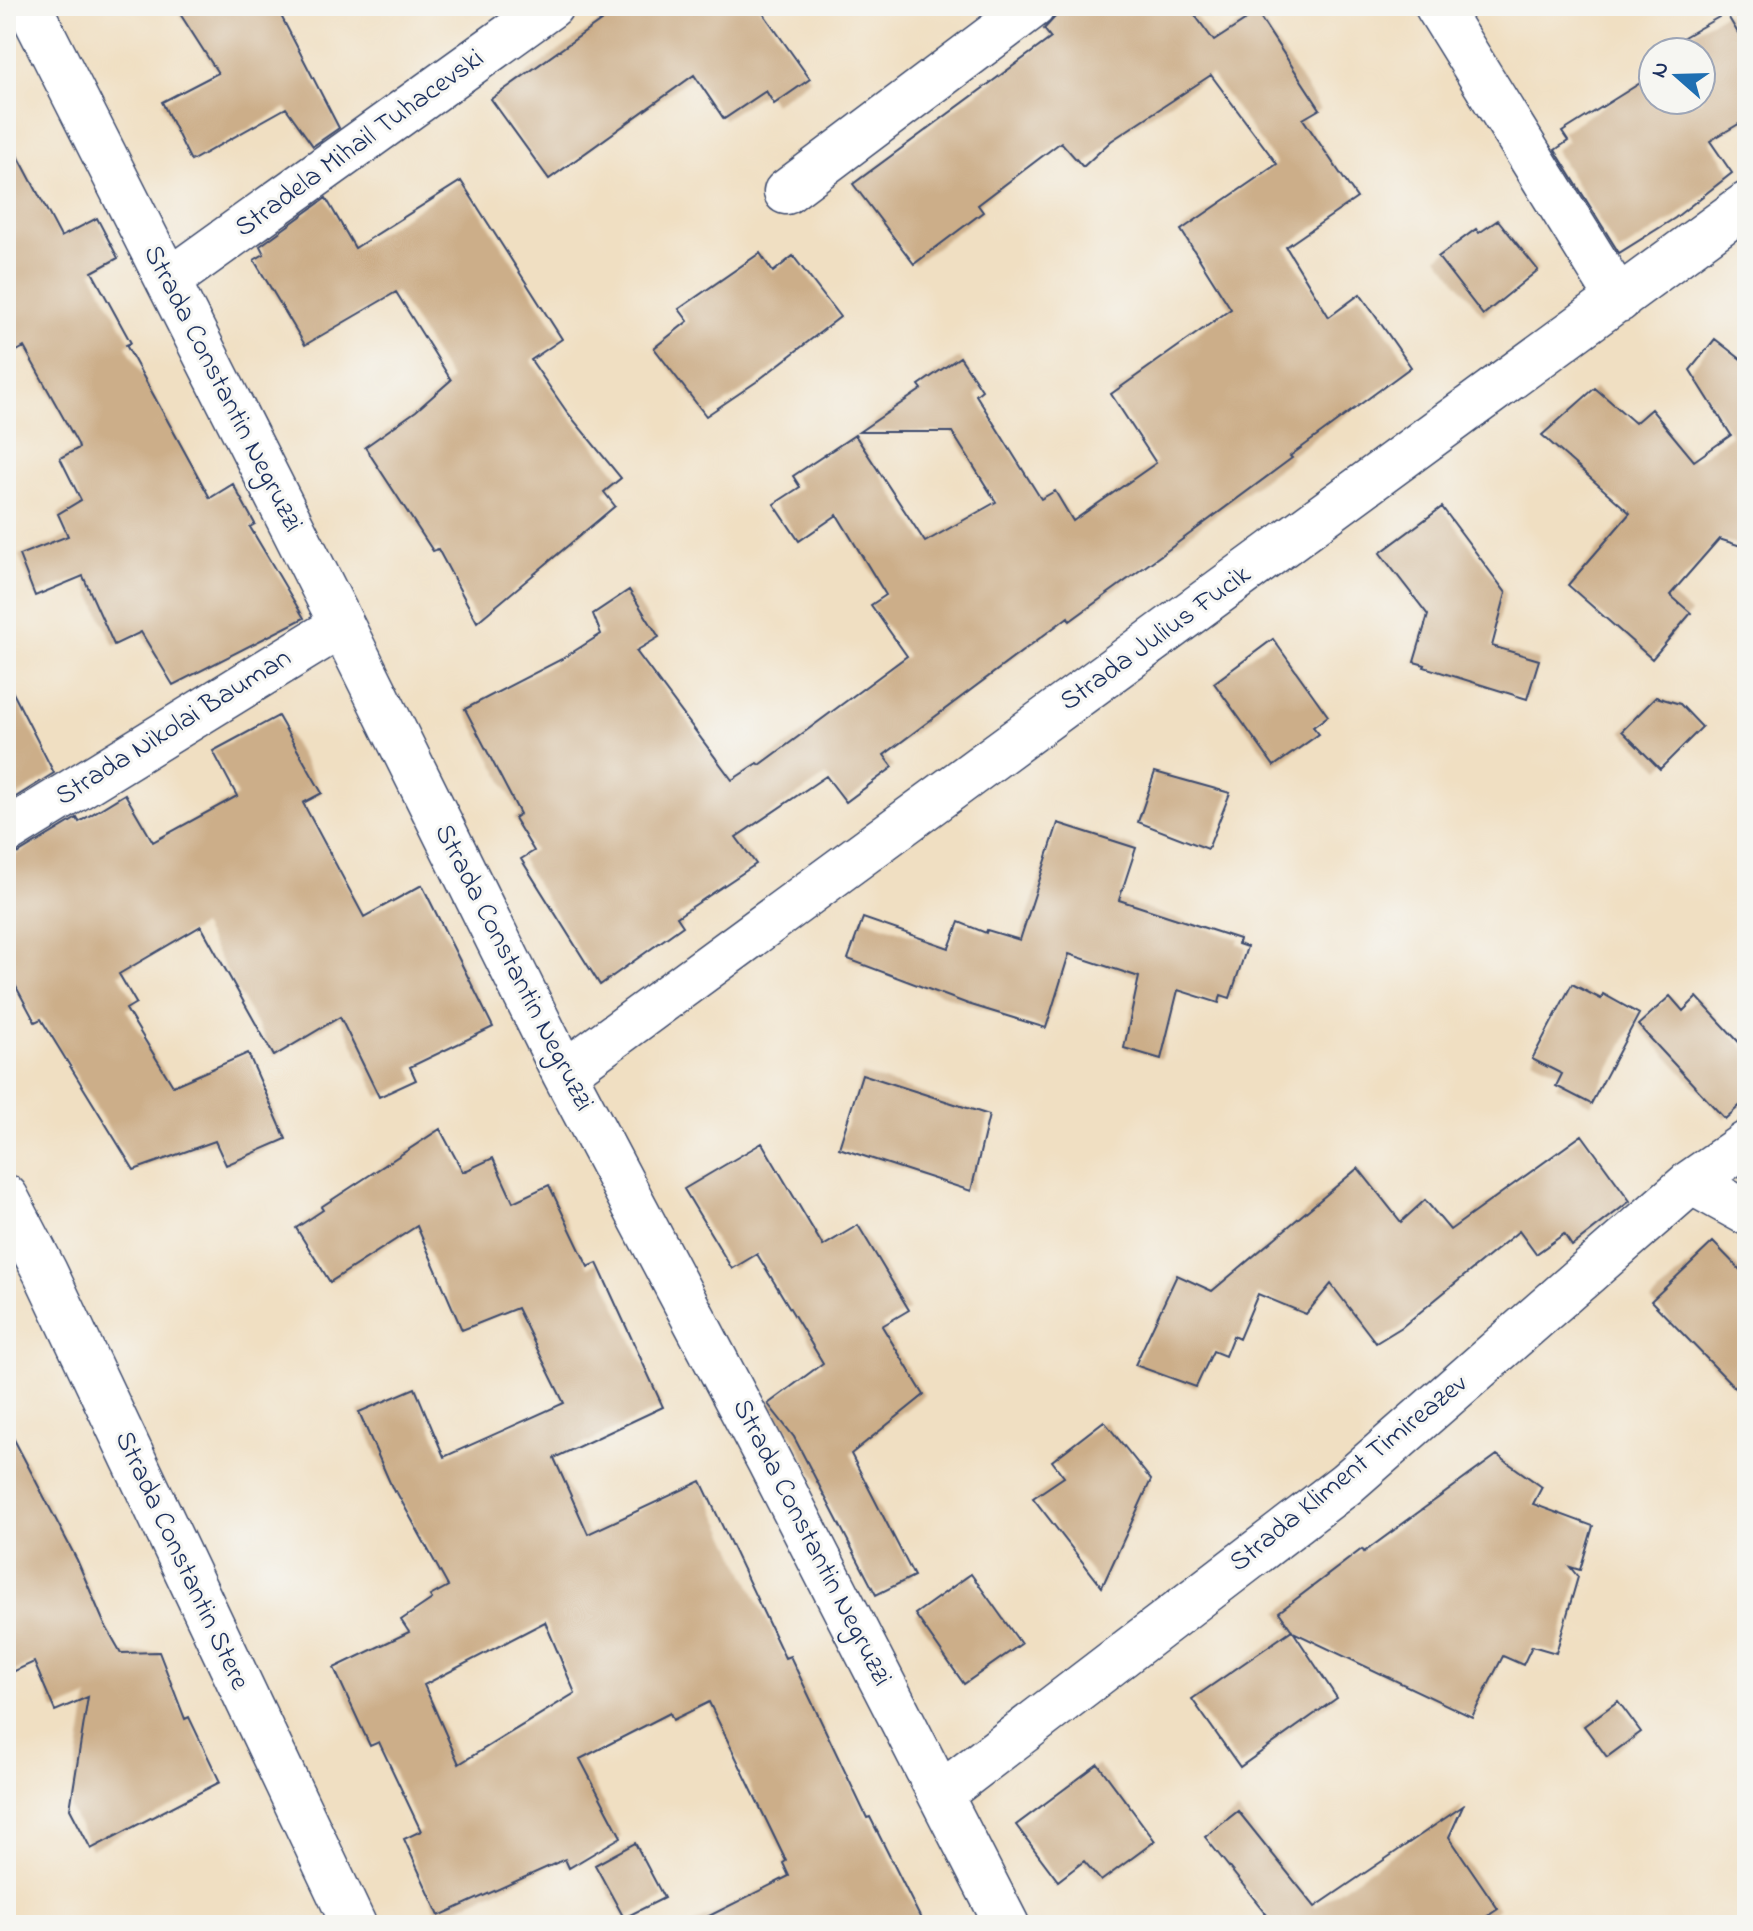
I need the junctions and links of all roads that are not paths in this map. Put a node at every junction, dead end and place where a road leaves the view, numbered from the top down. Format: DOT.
graph roads {
  1 [pos="29,6"];
  2 [pos="551,6"];
  3 [pos="1033,6"];
  4 [pos="1437,6"];
  5 [pos="786,192"];
  6 [pos="1747,204"];
  7 [pos="168,281"];
  8 [pos="1619,300"];
  9 [pos="342,625"];
  10 [pos="6,832"];
  11 [pos="564,1073"];
  12 [pos="1747,1143"];
  13 [pos="1691,1182"];
  14 [pos="6,1197"];
  15 [pos="1747,1213"];
  16 [pos="941,1794"];
  17 [pos="354,1925"];
  18 [pos="1007,1925"];
  1 -- 7 [label="street, Strada Constantin Negruzzi"];
  2 -- 7 [label="street, Stradela Mihail Tuhacevski"];
  3 -- 5 [label="street"];
  4 -- 8 [label="street"];
  6 -- 8 [label="street, Strada Julius Fucik"];
  7 -- 9 [label="street, Strada Constantin Negruzzi"];
  8 -- 11 [label="street, Strada Julius Fucik"];
  9 -- 10 [label="street, Strada Nikolai Bauman"];
  9 -- 11 [label="street, Strada Constantin Negruzzi"];
  11 -- 16 [label="street, Strada Constantin Negruzzi"];
  12 -- 13 [label="street, Strada Kliment Timireazev"];
  13 -- 15 [label="street"];
  13 -- 16 [label="street, Strada Kliment Timireazev"];
  14 -- 17 [label="street, Strada Constantin Stere"];
  16 -- 18 [label="street, Strada Constantin Negruzzi"];
}
